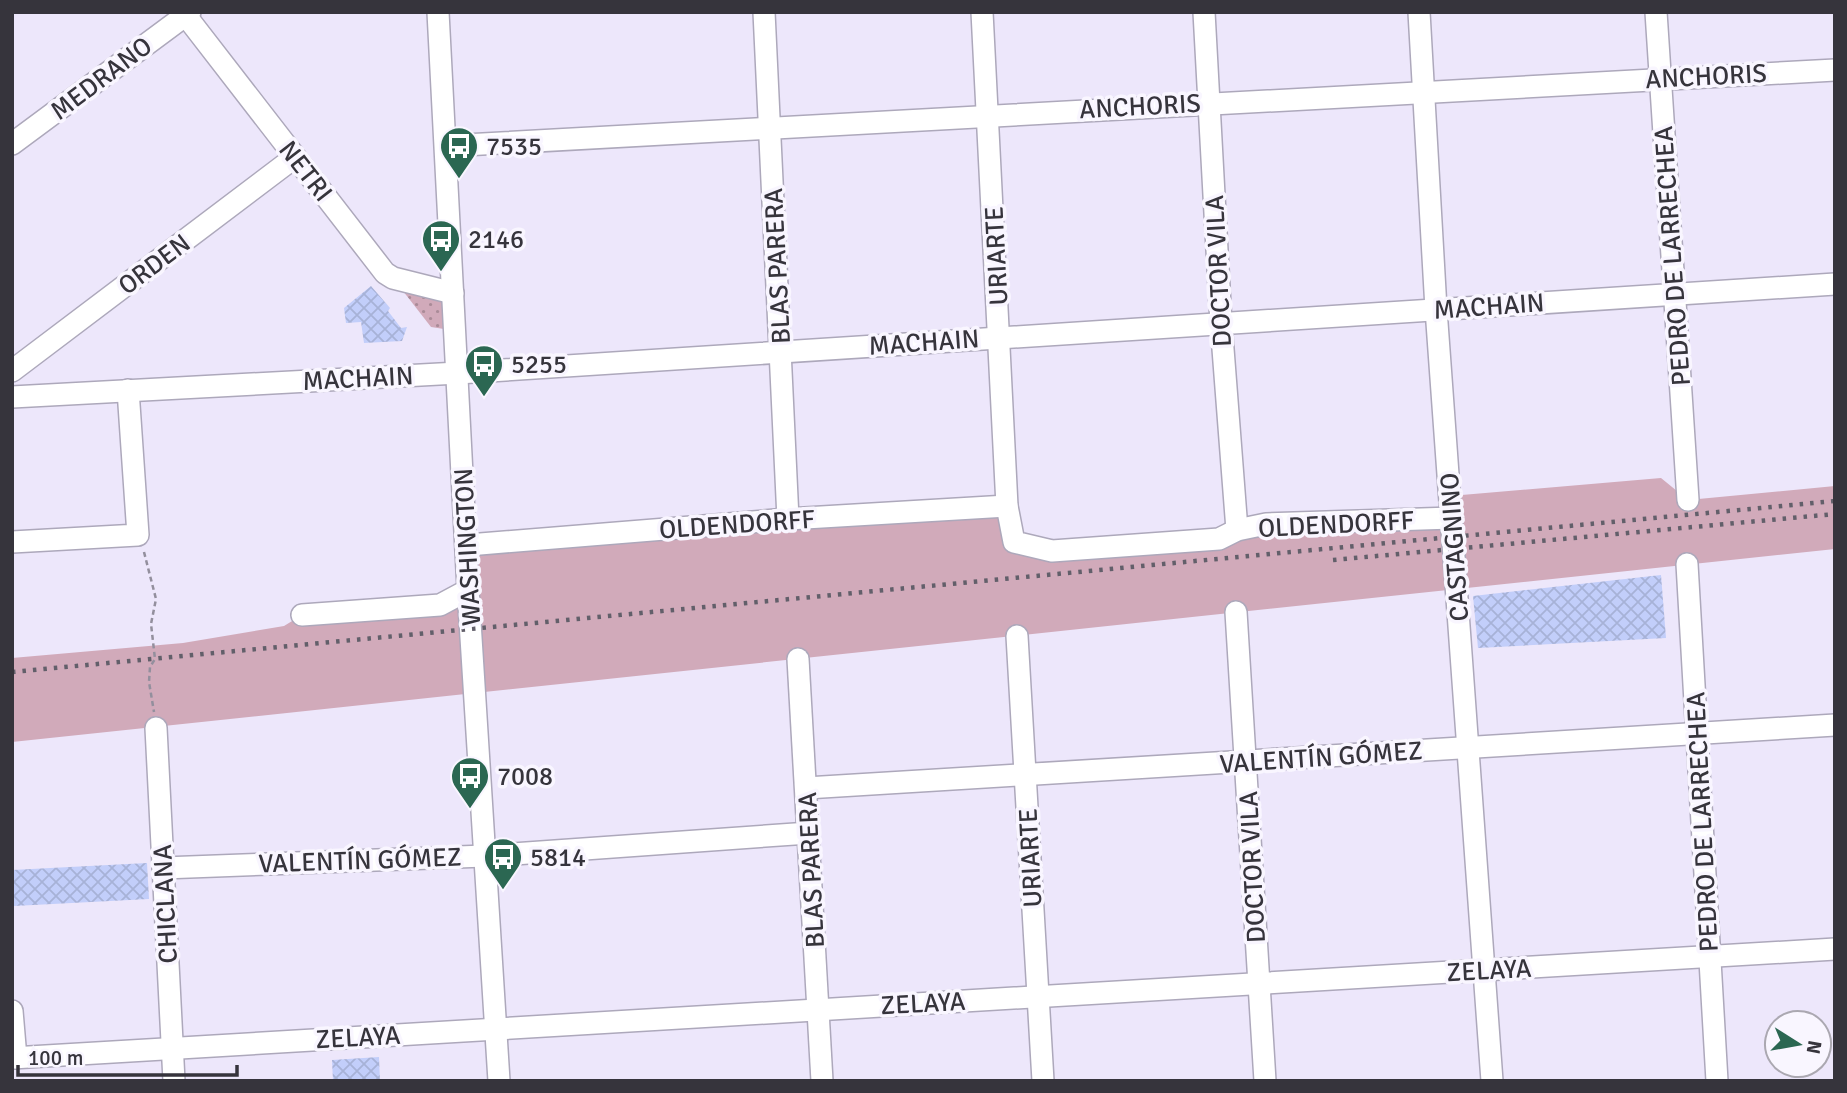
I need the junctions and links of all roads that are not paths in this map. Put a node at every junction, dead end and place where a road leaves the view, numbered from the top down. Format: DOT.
graph roads {
  1 [pos="438,12"];
  2 [pos="764,12"];
  3 [pos="982,12"];
  4 [pos="1203,12"];
  5 [pos="1419,12"];
  6 [pos="1656,12"];
  7 [pos="186,13"];
  8 [pos="1835,70"];
  9 [pos="1660,79"];
  10 [pos="1424,91"];
  11 [pos="1209,103"];
  12 [pos="989,114"];
  13 [pos="771,127"];
  14 [pos="12,144"];
  15 [pos="446,146"];
  16 [pos="295,157"];
  17 [pos="1835,284"];
  18 [pos="453,293"];
  19 [pos="1674,294"];
  20 [pos="1436,309"];
  21 [pos="1221,323"];
  22 [pos="1000,337"];
  23 [pos="782,351"];
  24 [pos="12,371"];
  25 [pos="458,373"];
  26 [pos="128,390"];
  27 [pos="12,397"];
  28 [pos="1688,500"];
  29 [pos="1007,506"];
  30 [pos="1452,518"];
  31 [pos="788,519"];
  32 [pos="1237,530"];
  33 [pos="12,542"];
  34 [pos="1014,542"];
  35 [pos="468,545"];
  36 [pos="1687,564"];
  37 [pos="468,590"];
  38 [pos="1236,612"];
  39 [pos="302,615"];
  40 [pos="1017,636"];
  41 [pos="798,659"];
  42 [pos="1835,725"];
  43 [pos="156,727"];
  44 [pos="1697,734"];
  45 [pos="1469,748"];
  46 [pos="1245,761"];
  47 [pos="1025,775"];
  48 [pos="806,789"];
  49 [pos="809,833"];
  50 [pos="485,856"];
  51 [pos="163,868"];
  52 [pos="1835,949"];
  53 [pos="1710,956"];
  54 [pos="1484,970"];
  55 [pos="1259,983"];
  56 [pos="1038,996"];
  57 [pos="819,1010"];
  58 [pos="12,1011"];
  59 [pos="496,1029"];
  60 [pos="173,1048"];
  61 [pos="14,1058"];
  62 [pos="174,1081"];
  63 [pos="499,1081"];
  64 [pos="822,1081"];
  65 [pos="1043,1081"];
  66 [pos="1265,1081"];
  67 [pos="1492,1081"];
  68 [pos="1717,1081"];
  1 -- 15 [label="street, WASHINGTON"];
  2 -- 13 [label="street, BLAS PARERA"];
  3 -- 12 [label="street, URIARTE"];
  4 -- 11 [label="street, DOCTOR VILA"];
  5 -- 10 [label="street, CASTAGNINO"];
  6 -- 9 [label="street, PEDRO DE LARRECHEA"];
  7 -- 14 [label="street, MEDRANO"];
  7 -- 16 [label="street, NETRI"];
  8 -- 9 [label="street, ANCHORIS"];
  9 -- 10 [label="street, ANCHORIS"];
  9 -- 19 [label="street, PEDRO DE LARRECHEA"];
  10 -- 11 [label="street, ANCHORIS"];
  10 -- 20 [label="street, CASTAGNINO"];
  11 -- 12 [label="street, ANCHORIS"];
  11 -- 21 [label="street, DOCTOR VILA"];
  12 -- 13 [label="street, ANCHORIS"];
  12 -- 22 [label="street, URIARTE"];
  13 -- 15 [label="street, ANCHORIS"];
  13 -- 23 [label="street, BLAS PARERA"];
  15 -- 18 [label="street, WASHINGTON"];
  16 -- 18 [label="street, NETRI"];
  16 -- 24 [label="street, ORDEN"];
  17 -- 19 [label="street, MACHAIN"];
  18 -- 25 [label="street, WASHINGTON"];
  19 -- 20 [label="street, MACHAIN"];
  19 -- 28 [label="street, PEDRO DE LARRECHEA"];
  20 -- 21 [label="street, MACHAIN"];
  20 -- 30 [label="street, CASTAGNINO"];
  21 -- 22 [label="street, MACHAIN"];
  21 -- 32 [label="street, DOCTOR VILA"];
  22 -- 23 [label="street, MACHAIN"];
  22 -- 29 [label="street, URIARTE"];
  23 -- 25 [label="street, MACHAIN"];
  23 -- 31 [label="street, BLAS PARERA"];
  25 -- 26 [label="street, MACHAIN"];
  25 -- 35 [label="street, WASHINGTON"];
  26 -- 27 [label="street, MACHAIN"];
  26 -- 33 [label="street"];
  29 -- 31 [label="street, OLDENDORFF"];
  29 -- 34 [label="street, URIARTE"];
  30 -- 32 [label="street, OLDENDORFF"];
  30 -- 45 [label="street, CASTAGNINO"];
  31 -- 35 [label="street, OLDENDORFF"];
  32 -- 34 [label="street, OLDENDORFF"];
  35 -- 37 [label="street, WASHINGTON"];
  36 -- 44 [label="street, PEDRO DE LARRECHEA"];
  37 -- 39 [label="street"];
  37 -- 50 [label="street, WASHINGTON"];
  38 -- 46 [label="street, DOCTOR VILA"];
  40 -- 47 [label="street, URIARTE"];
  41 -- 48 [label="street, BLAS PARERA"];
  42 -- 44 [label="street, VALENTÍN GÓMEZ"];
  43 -- 51 [label="street, CHICLANA"];
  44 -- 45 [label="street, VALENTÍN GÓMEZ"];
  44 -- 53 [label="street, PEDRO DE LARRECHEA"];
  45 -- 46 [label="street, VALENTÍN GÓMEZ"];
  45 -- 54 [label="street, CASTAGNINO"];
  46 -- 47 [label="street, VALENTÍN GÓMEZ"];
  46 -- 55 [label="street, DOCTOR VILA"];
  47 -- 48 [label="street, VALENTÍN GÓMEZ"];
  47 -- 56 [label="street, URIARTE"];
  48 -- 49 [label="street, BLAS PARERA"];
  49 -- 50 [label="street, VALENTÍN GÓMEZ"];
  49 -- 57 [label="street, BLAS PARERA"];
  50 -- 51 [label="street, VALENTÍN GÓMEZ"];
  50 -- 59 [label="street, WASHINGTON"];
  51 -- 60 [label="street, CHICLANA"];
  52 -- 53 [label="street, ZELAYA"];
  53 -- 54 [label="street, ZELAYA"];
  53 -- 68 [label="street, PEDRO DE LARRECHEA"];
  54 -- 55 [label="street, ZELAYA"];
  54 -- 67 [label="street, CASTAGNINO"];
  55 -- 56 [label="street, ZELAYA"];
  55 -- 66 [label="street, DOCTOR VILA"];
  56 -- 57 [label="street, ZELAYA"];
  56 -- 65 [label="street, URIARTE"];
  57 -- 59 [label="street, ZELAYA"];
  57 -- 64 [label="street, BLAS PARERA"];
  58 -- 61 [label="street"];
  59 -- 60 [label="street, ZELAYA"];
  59 -- 63 [label="street, WASHINGTON"];
  60 -- 61 [label="street, ZELAYA"];
  60 -- 62 [label="street, CHICLANA"];
}
